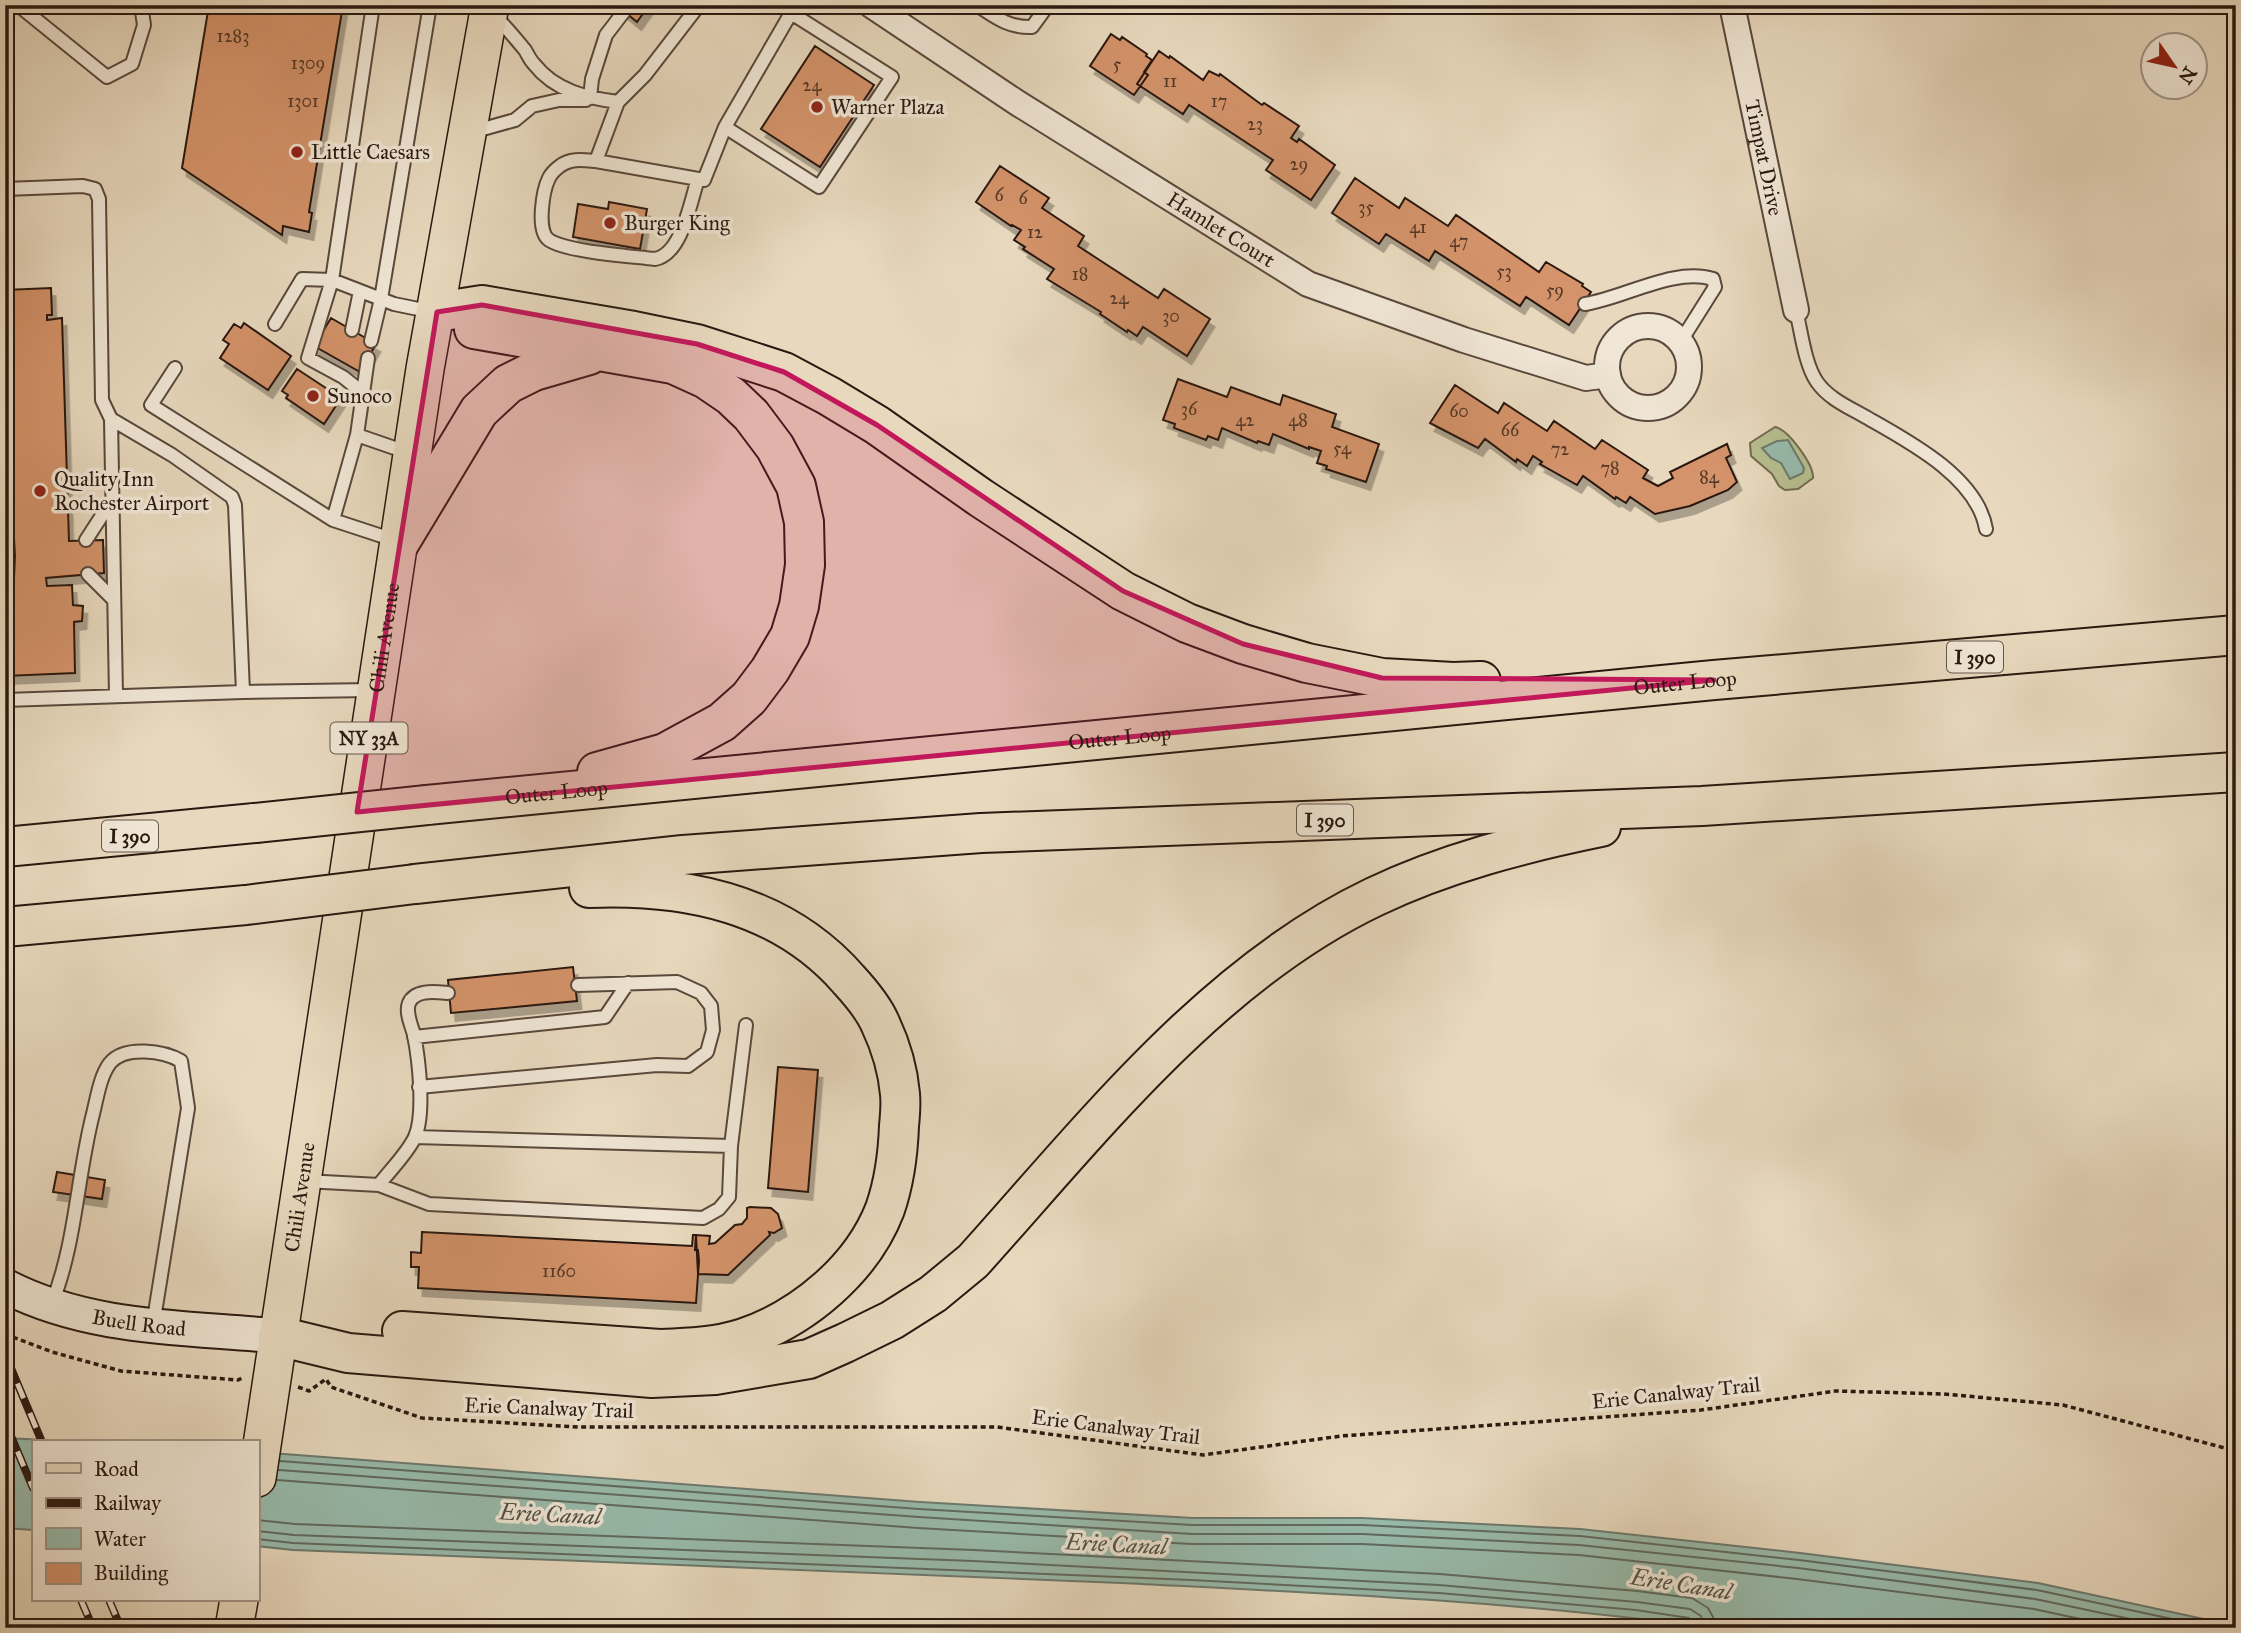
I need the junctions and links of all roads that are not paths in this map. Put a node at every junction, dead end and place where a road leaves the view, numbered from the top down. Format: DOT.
graph roads {
  1 [pos="23,5"];
  2 [pos="141,5"];
  3 [pos="373,5"];
  4 [pos="430,5"];
  5 [pos="629,5"];
  6 [pos="699,5"];
  7 [pos="779,5"];
  8 [pos="871,5"];
  9 [pos="977,5"];
  10 [pos="1048,5"];
  11 [pos="1732,5"];
  12 [pos="490,8"];
  13 [pos="794,9"];
  14 [pos="590,99"];
  15 [pos="618,102"];
  16 [pos="725,127"];
  17 [pos="469,132"];
  18 [pos="596,161"];
  19 [pos="698,179"];
  20 [pos="5,189"];
  21 [pos="332,280"];
  22 [pos="360,291"];
  23 [pos="381,299"];
  24 [pos="1585,303"];
  25 [pos="1796,310"];
  26 [pos="437,312"];
  27 [pos="275,324"];
  28 [pos="352,330"];
  29 [pos="372,341"];
  30 [pos="1681,341"];
  31 [pos="598,353"];
  32 [pos="368,358"];
  33 [pos="175,368"];
  34 [pos="1608,375"];
  35 [pos="362,392"];
  36 [pos="111,419"];
  37 [pos="357,435"];
  38 [pos="413,454"];
  39 [pos="113,500"];
  40 [pos="333,520"];
  41 [pos="1986,529"];
  42 [pos="86,540"];
  43 [pos="400,542"];
  44 [pos="88,574"];
  45 [pos="114,600"];
  46 [pos="2236,635"];
  47 [pos="1714,680"];
  48 [pos="376,690"];
  49 [pos="243,692"];
  50 [pos="116,696"];
  51 [pos="5,700"];
  52 [pos="2236,772"];
  53 [pos="551,794"];
  54 [pos="1702,806"];
  55 [pos="5,847"];
  56 [pos="415,884"];
  57 [pos="5,927"];
  58 [pos="628,983"];
  59 [pos="578,985"];
  60 [pos="448,993"];
  61 [pos="746,1025"];
  62 [pos="414,1037"];
  63 [pos="419,1087"];
  64 [pos="415,1137"];
  65 [pos="731,1146"];
  66 [pos="302,1181"];
  67 [pos="379,1185"];
  68 [pos="5,1286"];
  69 [pos="51,1307"];
  70 [pos="153,1325"];
  71 [pos="278,1336"];
  72 [pos="259,1466"];
  73 [pos="239,1602"];
  74 [pos="234,1628"];
  1 -- 2 [label="lane"];
  3 -- 21 [label="lane"];
  4 -- 23 [label="lane"];
  5 -- 14 [label="lane"];
  6 -- 15 [label="lane"];
  7 -- 13 [label="lane"];
  8 -- 34 [label="street, Hamlet Court"];
  9 -- 10 [label="lane"];
  11 -- 25 [label="street, Timpat Drive"];
  12 -- 14 [label="lane"];
  12 -- 17 [label="main road, Chili Avenue / NY 33A"];
  13 -- 16 [label="lane"];
  13 -- 16 [label="lane"];
  14 -- 15 [label="lane"];
  14 -- 17 [label="lane"];
  15 -- 18 [label="lane"];
  16 -- 19 [label="lane"];
  17 -- 26 [label="main road, Chili Avenue / NY 33A"];
  18 -- 19 [label="lane"];
  18 -- 19 [label="lane"];
  20 -- 36 [label="lane"];
  21 -- 22 [label="lane"];
  21 -- 27 [label="lane"];
  21 -- 35 [label="lane"];
  22 -- 23 [label="lane"];
  22 -- 28 [label="lane"];
  23 -- 26 [label="lane"];
  23 -- 29 [label="lane"];
  24 -- 30 [label="lane"];
  25 -- 41 [label="lane"];
  26 -- 31 [label="highway"];
  26 -- 38 [label="main road, Chili Avenue / NY 33A"];
  26 -- 47 [label="highway"];
  30 -- 34 [label="street"];
  30 -- 34 [label="street"];
  31 -- 43 [label="highway"];
  31 -- 53 [label="highway"];
  32 -- 35 [label="lane"];
  33 -- 40 [label="lane"];
  35 -- 37 [label="lane"];
  36 -- 39 [label="lane"];
  36 -- 49 [label="lane"];
  37 -- 38 [label="lane"];
  37 -- 40 [label="lane"];
  38 -- 43 [label="main road, Chili Avenue / NY 33A"];
  39 -- 42 [label="lane"];
  39 -- 45 [label="lane"];
  40 -- 43 [label="lane"];
  43 -- 48 [label="main road, Chili Avenue / NY 33A"];
  44 -- 45 [label="lane"];
  45 -- 50 [label="lane"];
  46 -- 47 [label="highway, Outer Loop / I 390"];
  47 -- 53 [label="highway, Outer Loop / I 390"];
  48 -- 49 [label="lane"];
  48 -- 66 [label="main road, Chili Avenue / NY 33A"];
  49 -- 50 [label="lane"];
  50 -- 51 [label="lane"];
  52 -- 54 [label="highway, I 390"];
  53 -- 55 [label="highway, Outer Loop / I 390, bridge"];
  54 -- 56 [label="highway, I 390"];
  54 -- 71 [label="highway"];
  56 -- 57 [label="highway, I 390, bridge"];
  56 -- 71 [label="highway"];
  58 -- 59 [label="lane"];
  58 -- 62 [label="lane"];
  58 -- 63 [label="lane"];
  60 -- 62 [label="lane"];
  61 -- 65 [label="lane"];
  62 -- 63 [label="lane"];
  63 -- 64 [label="lane"];
  64 -- 65 [label="lane"];
  64 -- 67 [label="lane"];
  65 -- 67 [label="lane"];
  66 -- 67 [label="lane"];
  66 -- 71 [label="main road, Chili Avenue / NY 33A"];
  68 -- 69 [label="street, Buell Road"];
  69 -- 70 [label="street, Buell Road"];
  69 -- 70 [label="lane"];
  70 -- 71 [label="street, Buell Road"];
  71 -- 72 [label="main road, Chili Avenue / NY 33A"];
  73 -- 74 [label="main road"];
}
